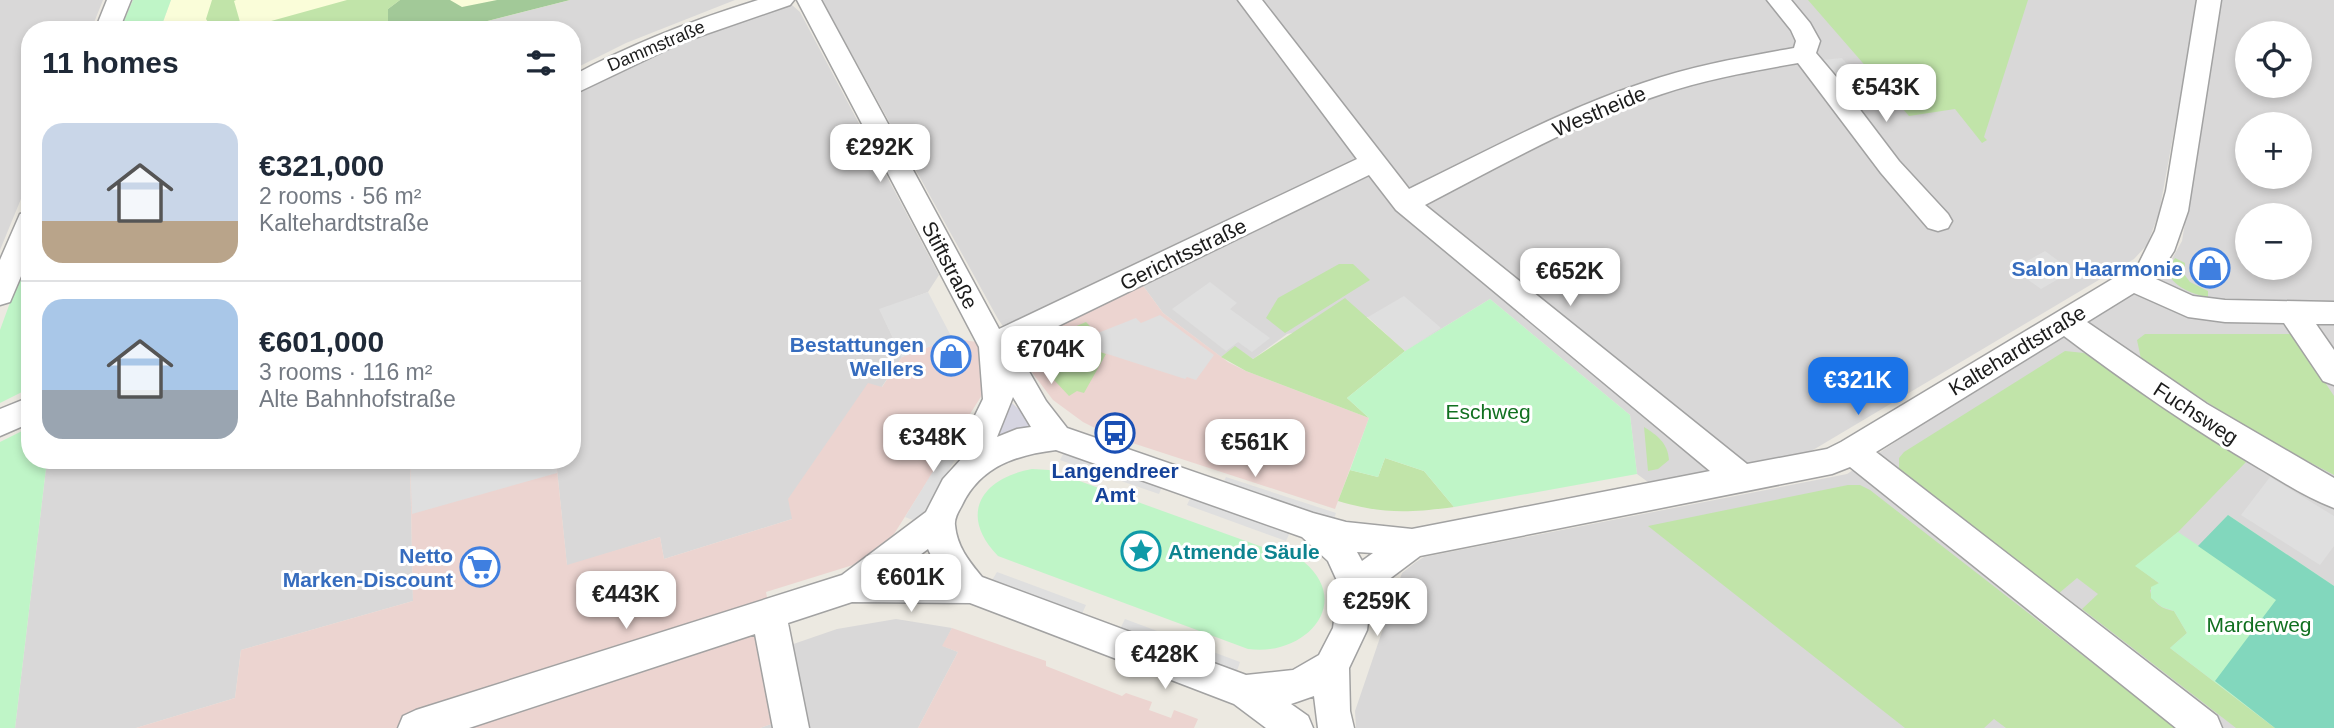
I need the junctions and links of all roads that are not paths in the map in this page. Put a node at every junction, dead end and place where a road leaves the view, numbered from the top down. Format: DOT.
graph roads {
  1 [pos="119,0"];
  2 [pos="782,0"];
  3 [pos="809,0"];
  4 [pos="1250,0"];
  5 [pos="1779,0"];
  6 [pos="2209,0"];
  7 [pos="111,21"];
  8 [pos="1804,54"];
  9 [pos="581,82"];
  10 [pos="1373,162"];
  11 [pos="1405,203"];
  12 [pos="1938,221"];
  13 [pos="21,243"];
  14 [pos="2133,280"];
  15 [pos="0,294"];
  16 [pos="2292,312"];
  17 [pos="2334,313"];
  18 [pos="2065,321"];
  19 [pos="993,345"];
  20 [pos="2334,373"];
  21 [pos="21,413"];
  22 [pos="0,423"];
  23 [pos="1056,437"];
  24 [pos="1852,451"];
  25 [pos="979,461"];
  26 [pos="1742,479"];
  27 [pos="2334,494"];
  28 [pos="939,522"];
  29 [pos="1312,527"];
  30 [pos="1412,543"];
  31 [pos="1356,585"];
  32 [pos="852,587"];
  33 [pos="970,588"];
  34 [pos="769,614"];
  35 [pos="1331,667"];
  36 [pos="1247,692"];
  37 [pos="416,728"];
  38 [pos="791,728"];
  39 [pos="1294,728"];
  40 [pos="1336,728"];
  41 [pos="2204,728"];
  1 -- 7 [label="street"];
  2 -- 9 [label="street, Dammstraße"];
  3 -- 19 [label="street, Stiftstraße"];
  4 -- 10 [label="street"];
  5 -- 8 [label="street"];
  6 -- 14 [label="street, Kaltehardtstraße"];
  8 -- 11 [label="street, Westheide"];
  8 -- 12 [label="street"];
  10 -- 11 [label="street"];
  10 -- 19 [label="street, Gerichtsstraße"];
  11 -- 26 [label="street"];
  13 -- 15 [label="street"];
  14 -- 16 [label="street"];
  14 -- 18 [label="street, Kaltehardtstraße"];
  16 -- 17 [label="street"];
  16 -- 20 [label="street"];
  18 -- 24 [label="street, Kaltehardtstraße"];
  18 -- 27 [label="street, Fuchsweg"];
  19 -- 23 [label="street, Stiftstraße"];
  19 -- 25 [label="street, Stiftstraße"];
  21 -- 22 [label="street"];
  23 -- 25 [label="street"];
  23 -- 29 [label="street, Kaltehardtstraße"];
  24 -- 26 [label="street, Kaltehardtstraße"];
  24 -- 41 [label="street"];
  25 -- 28 [label="street"];
  26 -- 30 [label="street, Kaltehardtstraße"];
  28 -- 32 [label="street"];
  28 -- 33 [label="street"];
  29 -- 30 [label="street, Kaltehardtstraße"];
  29 -- 31 [label="street"];
  30 -- 31 [label="street, Kaltehardtstraße"];
  31 -- 35 [label="street"];
  32 -- 33 [label="street"];
  32 -- 34 [label="street"];
  33 -- 36 [label="street"];
  34 -- 37 [label="street"];
  34 -- 38 [label="street"];
  35 -- 36 [label="street"];
  35 -- 40 [label="street"];
  36 -- 39 [label="street"];
}
